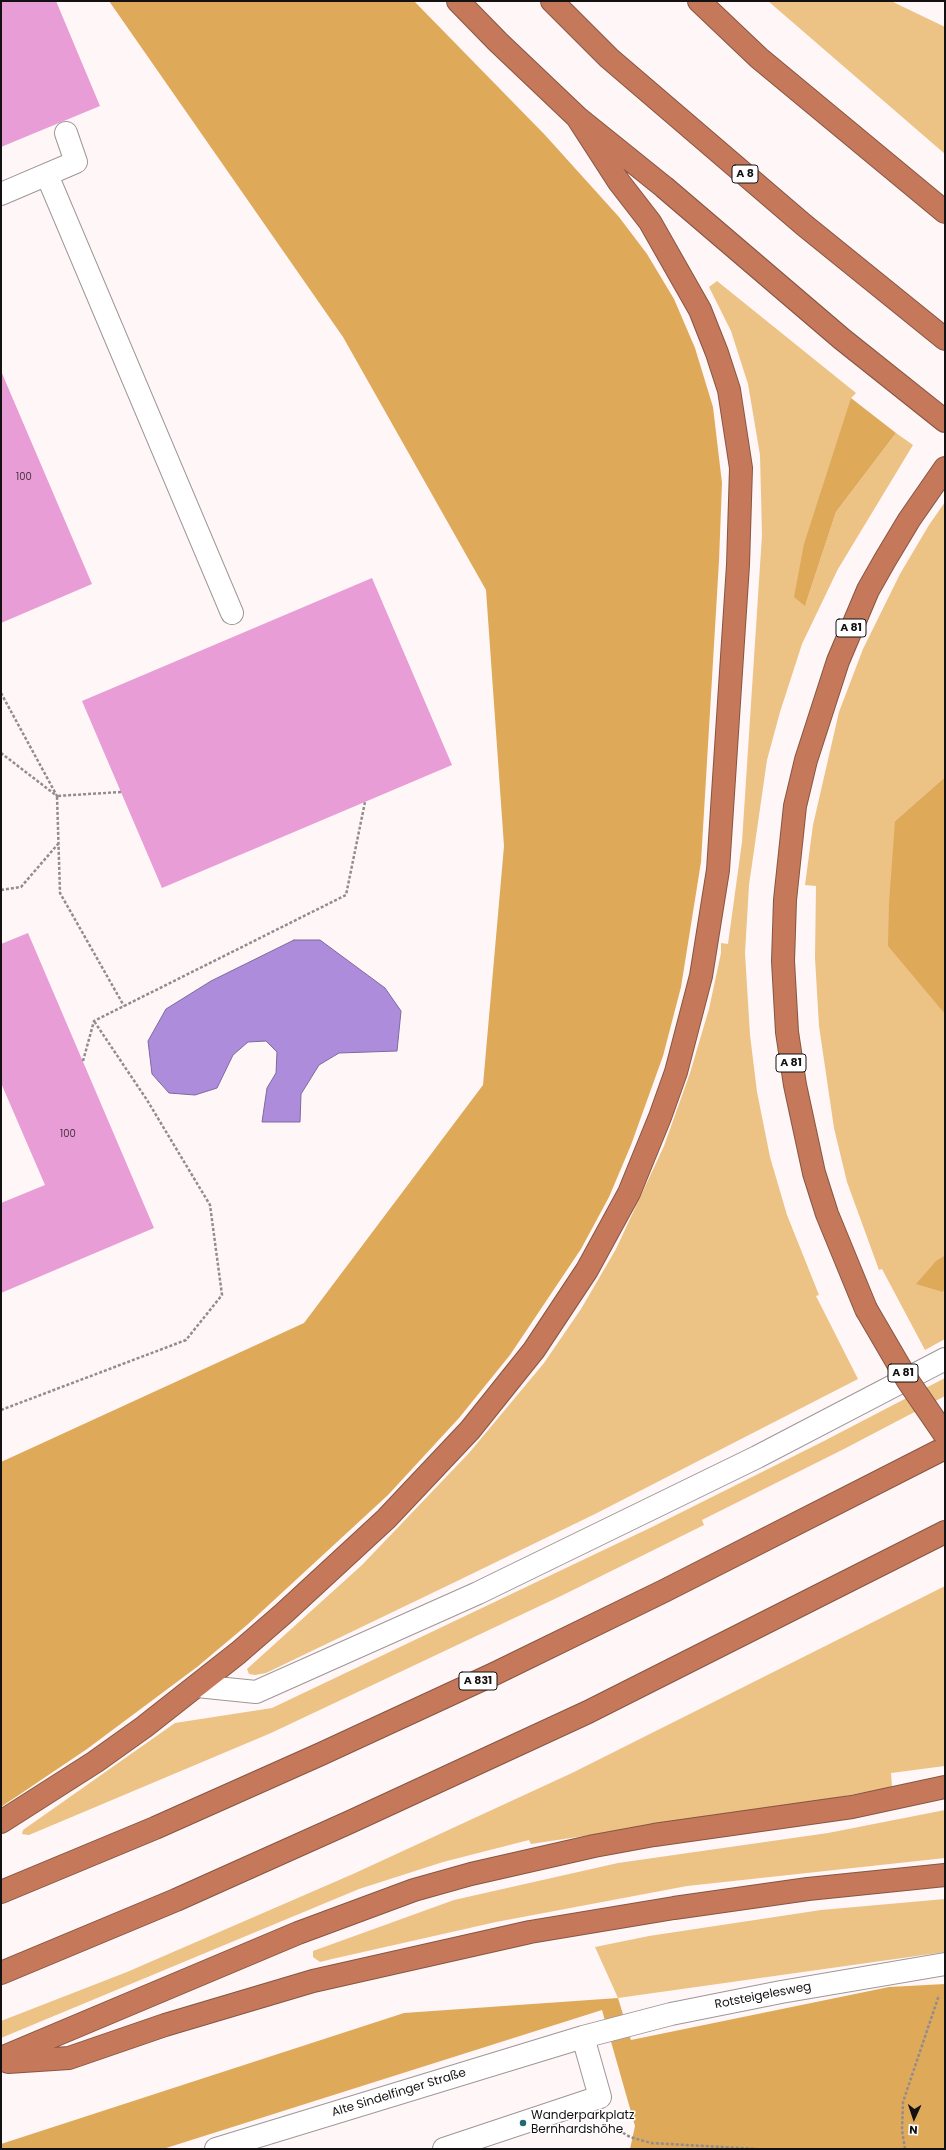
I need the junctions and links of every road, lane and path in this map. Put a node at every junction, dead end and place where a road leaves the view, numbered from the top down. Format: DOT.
graph roads {
  1 [pos="458,1"];
  2 [pos="552,1"];
  3 [pos="700,1"];
  4 [pos="577,117"];
  5 [pos="66,133"];
  6 [pos="47,175"];
  7 [pos="1,194"];
  8 [pos="945,212"];
  9 [pos="945,338"];
  10 [pos="945,421"];
  11 [pos="945,468"];
  12 [pos="232,613"];
  13 [pos="1,693"];
  14 [pos="1,753"];
  15 [pos="121,792"];
  16 [pos="57,796"];
  17 [pos="365,802"];
  18 [pos="58,844"];
  19 [pos="1,890"];
  20 [pos="124,1006"];
  21 [pos="94,1021"];
  22 [pos="83,1061"];
  23 [pos="945,1359"];
  24 [pos="1,1410"];
  25 [pos="945,1435"];
  26 [pos="945,1448"];
  27 [pos="945,1532"];
  28 [pos="197,1686"];
  29 [pos="945,1787"];
  30 [pos="1,1822"];
  31 [pos="945,1875"];
  32 [pos="1,1892"];
  33 [pos="945,1964"];
  34 [pos="1,1973"];
  35 [pos="941,1989"];
  36 [pos="583,2037"];
  37 [pos="1,2058"];
  38 [pos="1,2062"];
  39 [pos="600,2097"];
  40 [pos="216,2149"];
  41 [pos="444,2149"];
  42 [pos="757,2149"];
  43 [pos="905,2149"];
  1 -- 4 [label="highway"];
  2 -- 9 [label="highway, A 8"];
  3 -- 8 [label="highway"];
  4 -- 10 [label="highway"];
  4 -- 28 [label="highway"];
  5 -- 6 [label="lane"];
  6 -- 7 [label="lane"];
  6 -- 12 [label="lane"];
  11 -- 25 [label="highway, A 81, bridge"];
  13 -- 16 [label="path"];
  14 -- 16 [label="path"];
  15 -- 16 [label="path"];
  16 -- 18 [label="path"];
  17 -- 20 [label="path"];
  18 -- 19 [label="path"];
  18 -- 20 [label="path"];
  20 -- 21 [label="path"];
  21 -- 22 [label="path"];
  21 -- 24 [label="path"];
  23 -- 28 [label="lane"];
  26 -- 32 [label="highway, A 831"];
  27 -- 34 [label="highway"];
  28 -- 30 [label="highway"];
  29 -- 37 [label="highway"];
  31 -- 38 [label="highway"];
  33 -- 36 [label="lane, Rotsteigelesweg"];
  35 -- 43 [label="path"];
  36 -- 39 [label="lane"];
  36 -- 40 [label="lane, Alte Sindelfinger Straße"];
  39 -- 41 [label="lane"];
  39 -- 42 [label="path"];
}
